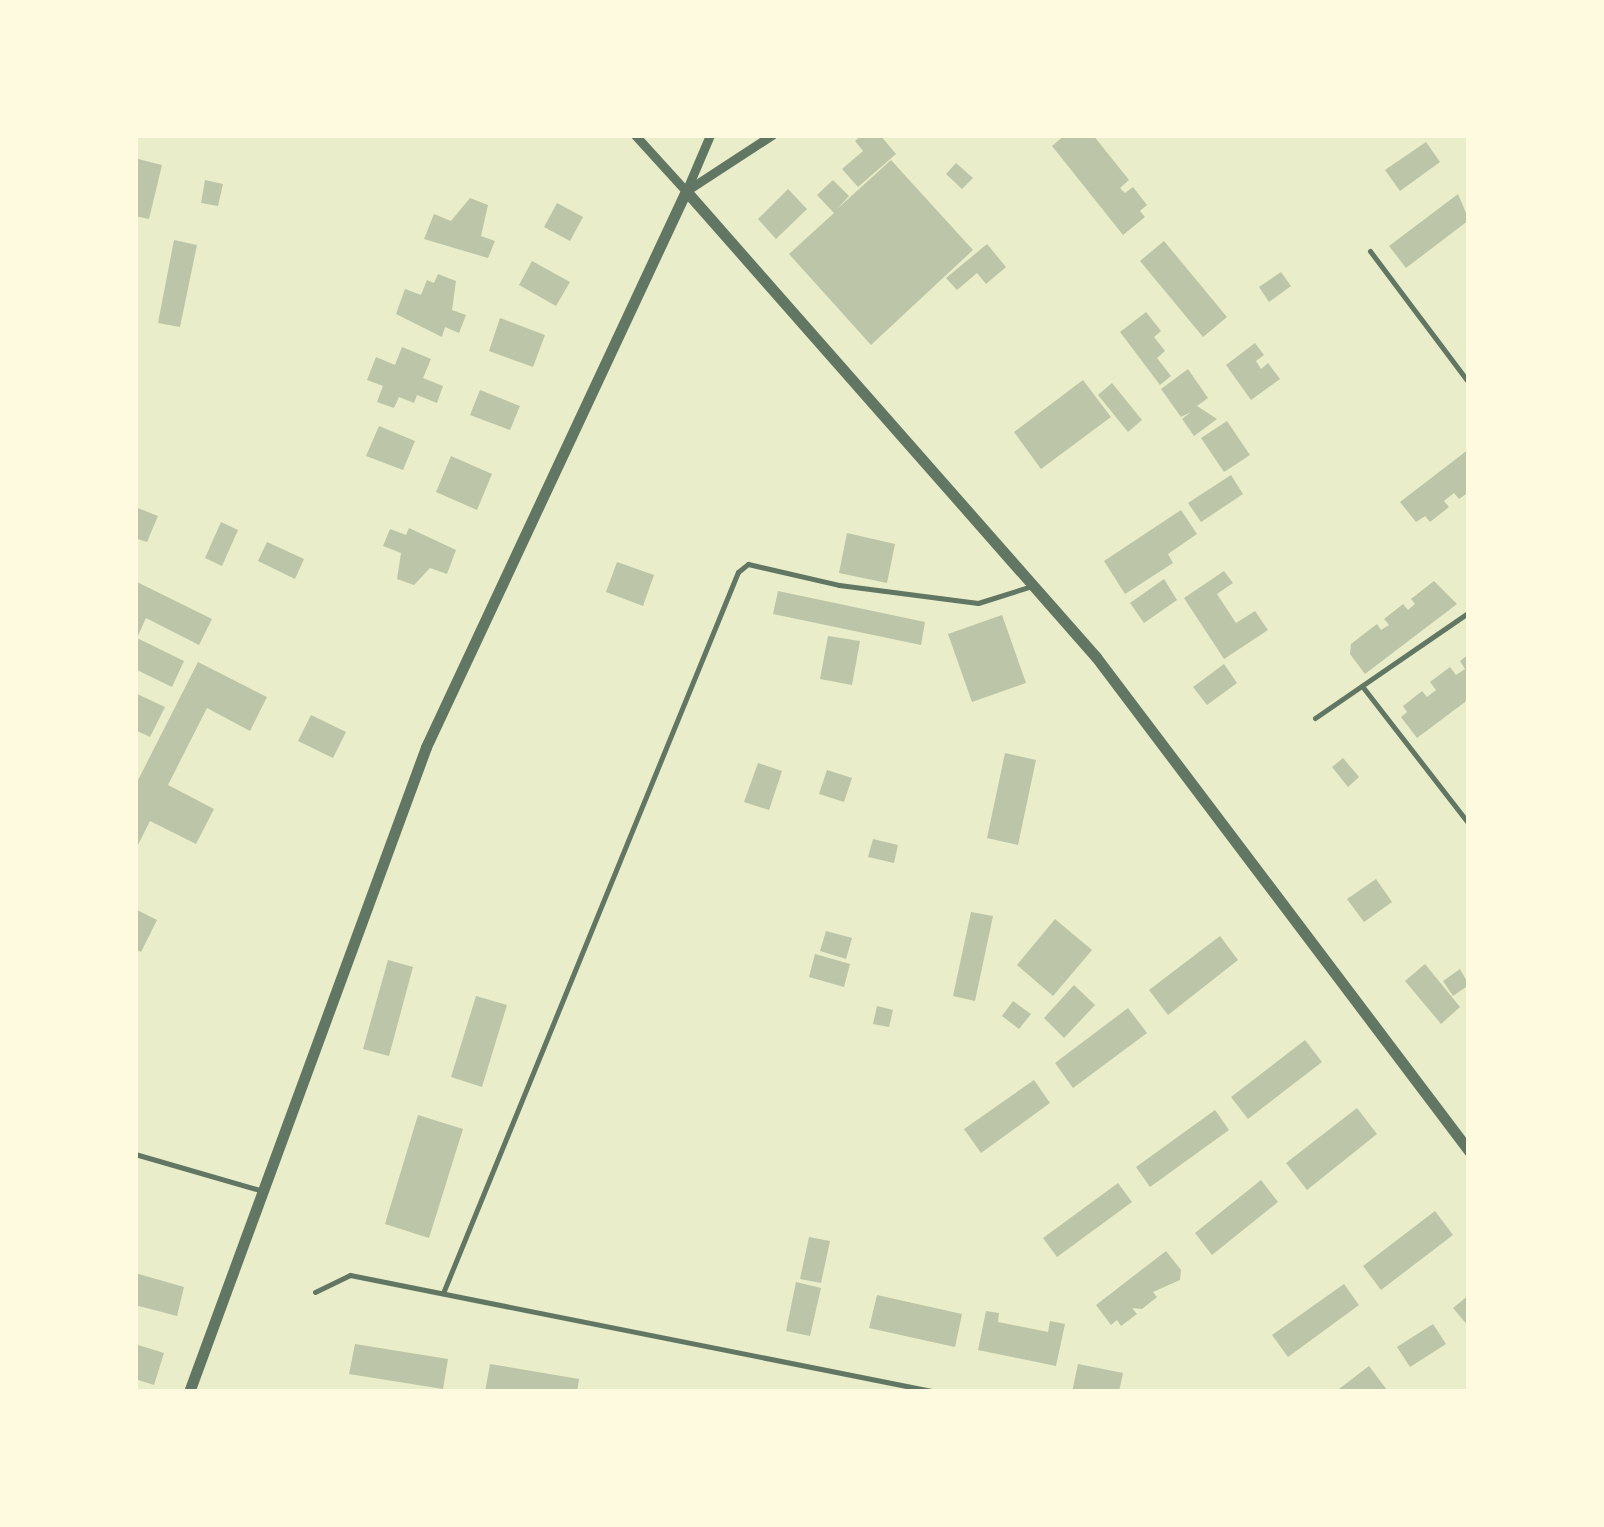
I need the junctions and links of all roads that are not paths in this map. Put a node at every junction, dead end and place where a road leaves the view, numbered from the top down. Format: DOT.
graph roads {
  1 [pos="635,135"];
  2 [pos="710,135"];
  3 [pos="772,135"];
  4 [pos="686,191"];
  5 [pos="1370,251"];
  6 [pos="1469,383"];
  7 [pos="1033,586"];
  8 [pos="1469,612"];
  9 [pos="1362,686"];
  10 [pos="1315,718"];
  11 [pos="1469,824"];
  12 [pos="1469,1151"];
  13 [pos="135,1154"];
  14 [pos="263,1191"];
  15 [pos="314,1292"];
  16 [pos="443,1293"];
  17 [pos="190,1392"];
  18 [pos="936,1392"];
  1 -- 4 [label="street"];
  2 -- 4 [label="street"];
  3 -- 4 [label="street"];
  4 -- 7 [label="street"];
  4 -- 14 [label="street"];
  5 -- 6 [label="lane"];
  7 -- 12 [label="street"];
  7 -- 16 [label="lane"];
  8 -- 9 [label="lane"];
  9 -- 10 [label="lane"];
  9 -- 11 [label="lane"];
  13 -- 14 [label="lane"];
  14 -- 17 [label="street"];
  15 -- 16 [label="lane"];
  16 -- 18 [label="lane"];
}
